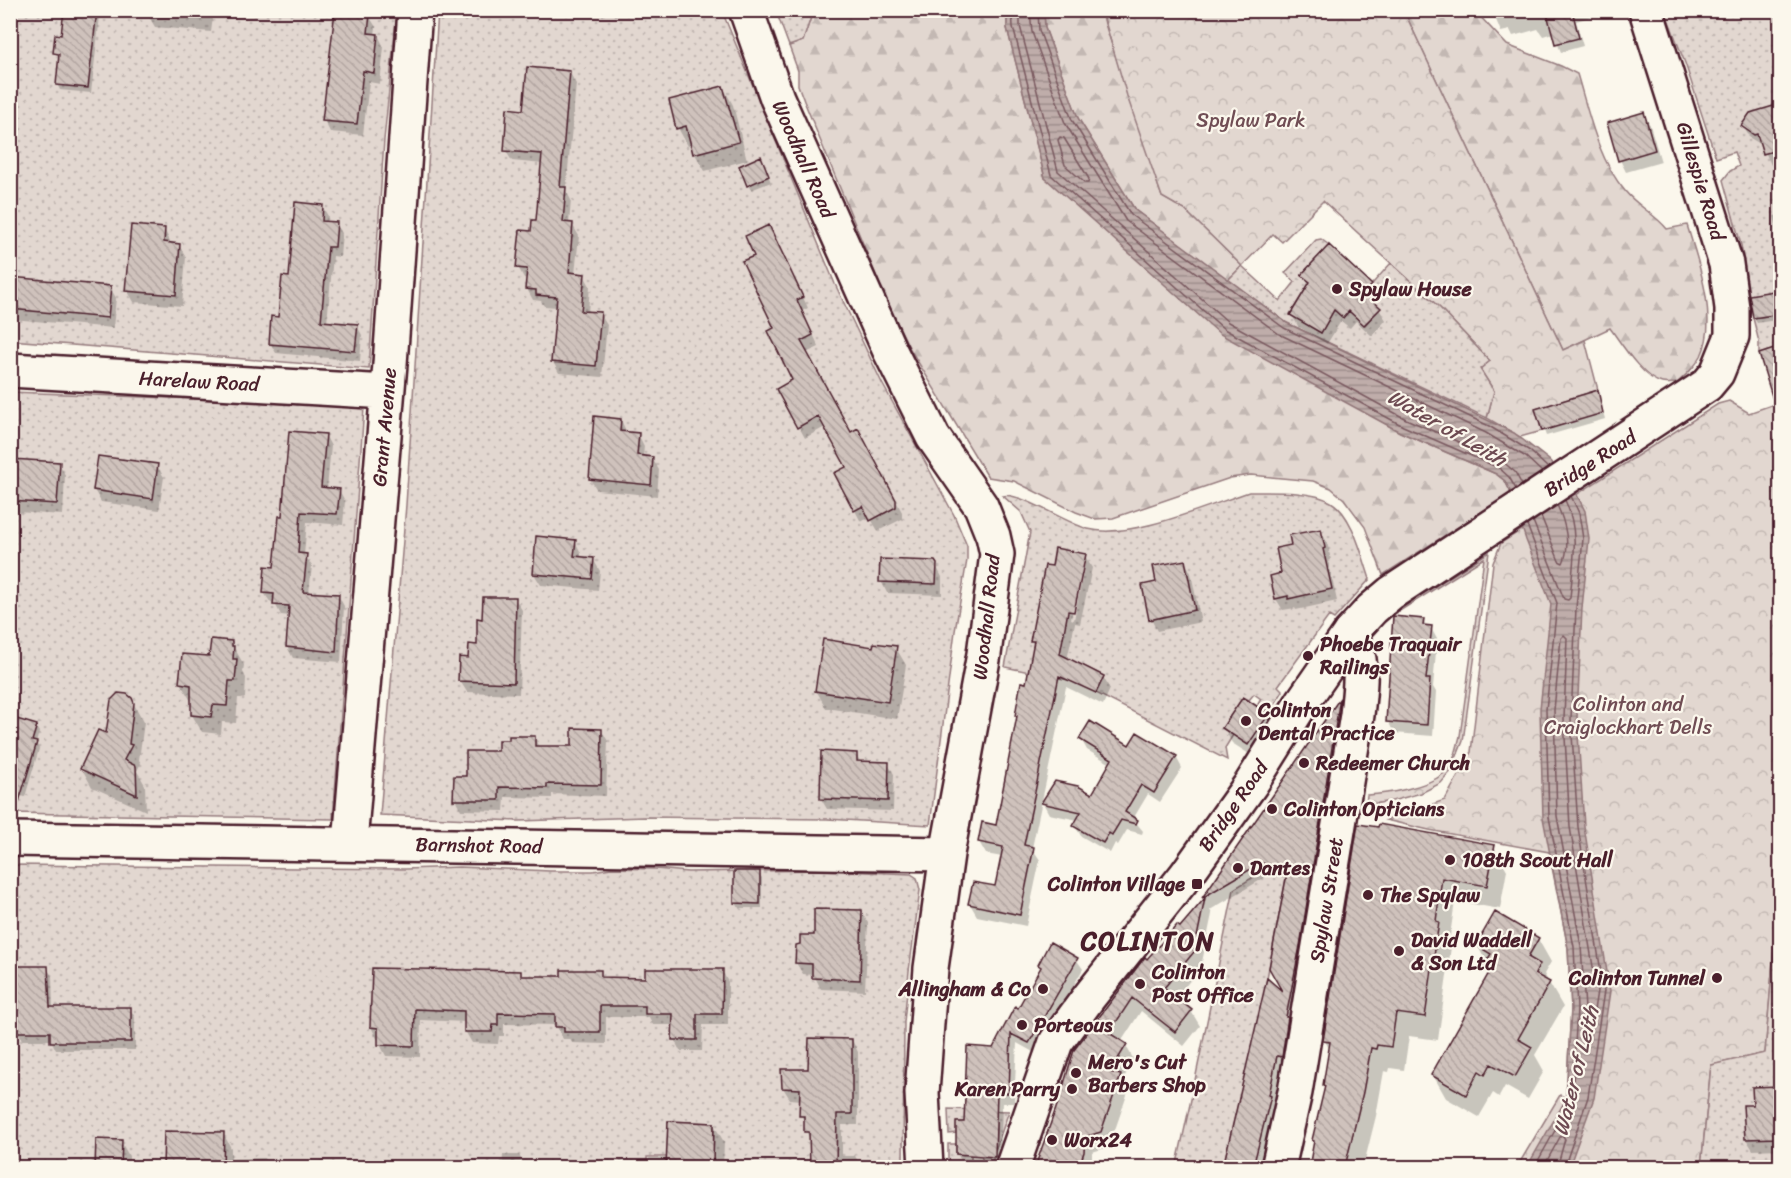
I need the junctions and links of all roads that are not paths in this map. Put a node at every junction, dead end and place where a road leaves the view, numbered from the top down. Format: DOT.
graph roads {
  1 [pos="415,10"];
  2 [pos="746,10"];
  3 [pos="1646,10"];
  4 [pos="1726,355"];
  5 [pos="10,370"];
  6 [pos="387,392"];
  7 [pos="1350,633"];
  8 [pos="10,839"];
  9 [pos="350,843"];
  10 [pos="947,854"];
  11 [pos="926,1167"];
  12 [pos="1012,1167"];
  13 [pos="1278,1167"];
  1 -- 6 [label="street, Grant Avenue"];
  2 -- 10 [label="street, Woodhall Road"];
  3 -- 4 [label="street, Gillespie Road"];
  4 -- 7 [label="street, Bridge Road"];
  5 -- 6 [label="street, Harelaw Road"];
  6 -- 9 [label="street, Grant Avenue"];
  7 -- 12 [label="street, Bridge Road"];
  7 -- 13 [label="street, Spylaw Street"];
  8 -- 9 [label="street, Barnshot Road"];
  9 -- 10 [label="street, Barnshot Road"];
  10 -- 11 [label="street, Woodhall Road"];
}
